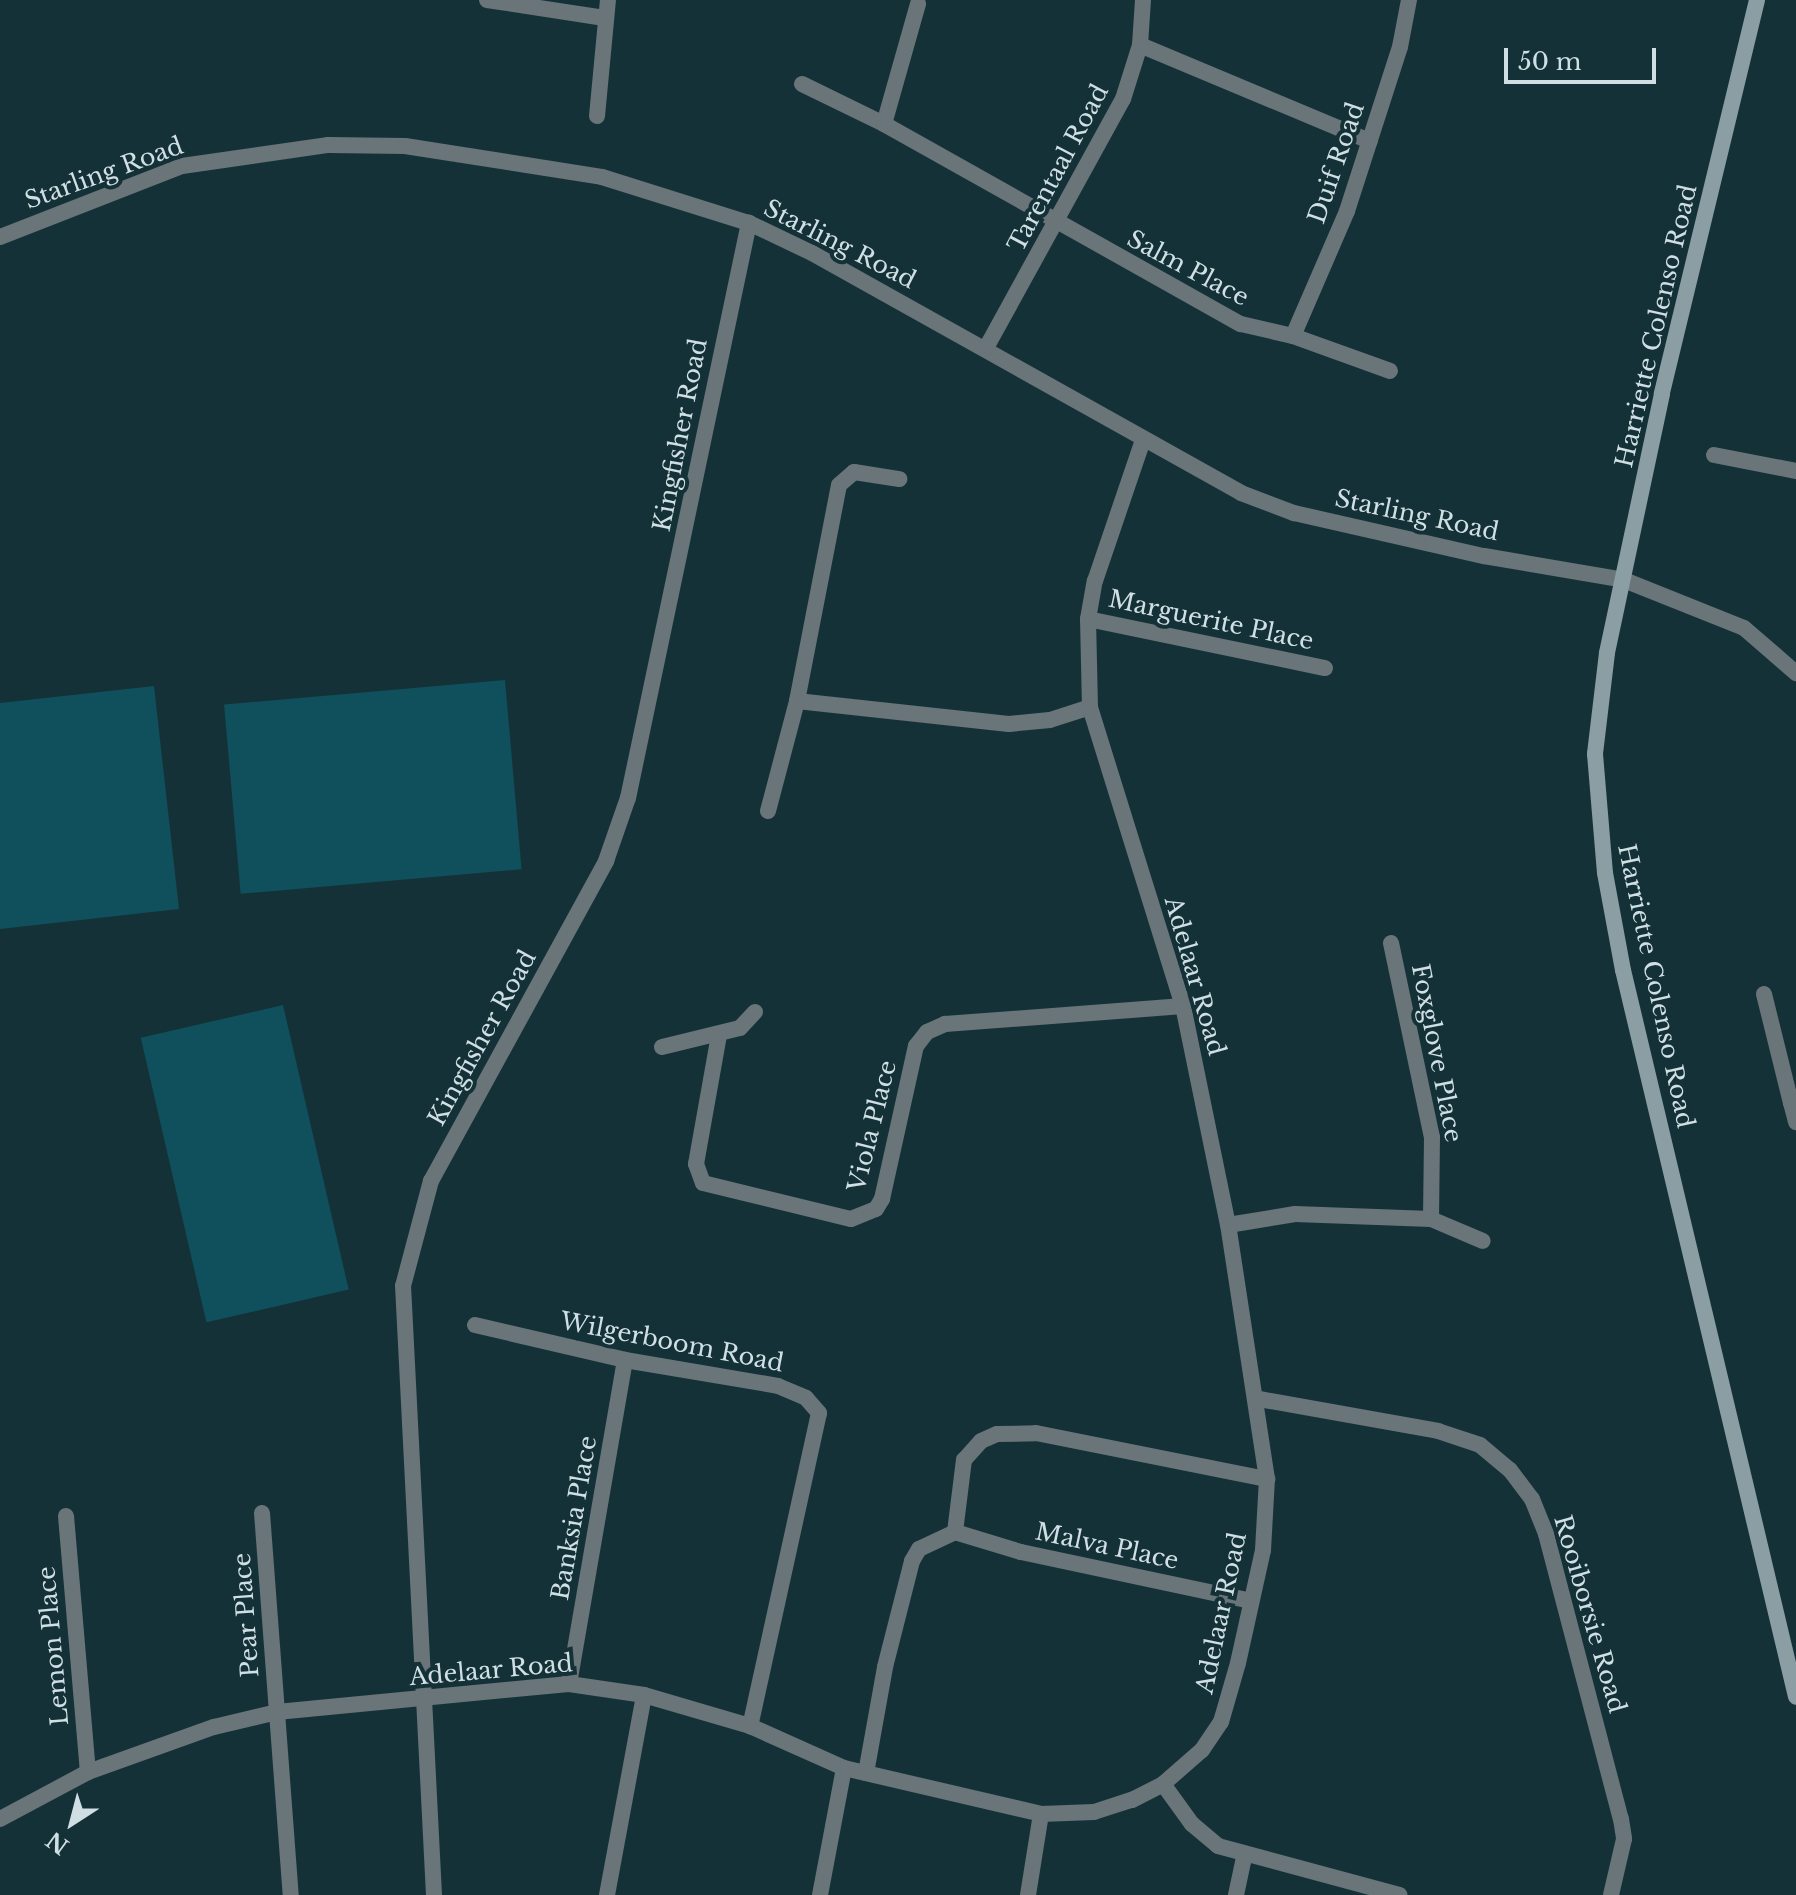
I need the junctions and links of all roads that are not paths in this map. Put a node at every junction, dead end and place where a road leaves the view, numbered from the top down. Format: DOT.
graph roads {
  1 [pos="487,0"];
  2 [pos="608,0"];
  3 [pos="1143,0"];
  4 [pos="1409,0"];
  5 [pos="1757,0"];
  6 [pos="918,4"];
  7 [pos="605,18"];
  8 [pos="1140,45"];
  9 [pos="802,84"];
  10 [pos="597,116"];
  11 [pos="884,124"];
  12 [pos="1370,141"];
  13 [pos="749,223"];
  14 [pos="1058,226"];
  15 [pos="0,237"];
  16 [pos="1293,336"];
  17 [pos="986,348"];
  18 [pos="1390,371"];
  19 [pos="1143,440"];
  20 [pos="1714,455"];
  21 [pos="1796,471"];
  22 [pos="899,479"];
  23 [pos="1624,580"];
  24 [pos="1088,619"];
  25 [pos="1325,668"];
  26 [pos="1795,668"];
  27 [pos="797,701"];
  28 [pos="1090,707"];
  29 [pos="768,811"];
  30 [pos="1391,943"];
  31 [pos="1764,994"];
  32 [pos="1183,1006"];
  33 [pos="755,1012"];
  34 [pos="719,1035"];
  35 [pos="662,1047"];
  36 [pos="1794,1102"];
  37 [pos="1796,1122"];
  38 [pos="1431,1219"];
  39 [pos="1228,1225"];
  40 [pos="1483,1241"];
  41 [pos="475,1325"];
  42 [pos="625,1360"];
  43 [pos="1259,1399"];
  44 [pos="1267,1479"];
  45 [pos="262,1513"];
  46 [pos="66,1516"];
  47 [pos="955,1532"];
  48 [pos="1251,1601"];
  49 [pos="569,1684"];
  50 [pos="644,1695"];
  51 [pos="1796,1697"];
  52 [pos="425,1699"];
  53 [pos="277,1712"];
  54 [pos="750,1726"];
  55 [pos="844,1768"];
  56 [pos="88,1772"];
  57 [pos="866,1773"];
  58 [pos="1163,1784"];
  59 [pos="1041,1814"];
  60 [pos="0,1819"];
  61 [pos="1244,1856"];
  62 [pos="291,1895"];
  63 [pos="434,1895"];
  64 [pos="607,1895"];
  65 [pos="820,1895"];
  66 [pos="1028,1895"];
  67 [pos="1236,1895"];
  68 [pos="1400,1895"];
  69 [pos="1611,1895"];
  1 -- 7 [label="street"];
  2 -- 7 [label="street"];
  3 -- 8 [label="street, Tarentaal Road"];
  4 -- 12 [label="street, Duif Road"];
  5 -- 23 [label="street, Harriette Colenso Road"];
  6 -- 11 [label="street"];
  7 -- 10 [label="street"];
  8 -- 12 [label="street"];
  8 -- 14 [label="street, Tarentaal Road"];
  9 -- 11 [label="street, Salm Place"];
  11 -- 14 [label="street, Salm Place"];
  12 -- 16 [label="street, Duif Road"];
  13 -- 15 [label="street, Starling Road"];
  13 -- 17 [label="street, Starling Road"];
  13 -- 52 [label="street, Kingfisher Road"];
  14 -- 16 [label="street, Salm Place"];
  14 -- 17 [label="street, Tarentaal Road"];
  16 -- 18 [label="street, Salm Place"];
  17 -- 19 [label="street, Starling Road"];
  19 -- 23 [label="street, Starling Road"];
  19 -- 24 [label="street, Adelaar Road"];
  20 -- 21 [label="street"];
  22 -- 27 [label="street"];
  23 -- 26 [label="street, Starling Road"];
  23 -- 51 [label="street, Harriette Colenso Road"];
  24 -- 25 [label="street, Marguerite Place"];
  24 -- 28 [label="street, Adelaar Road"];
  27 -- 28 [label="street"];
  27 -- 29 [label="street"];
  28 -- 32 [label="street, Adelaar Road"];
  30 -- 38 [label="street, Foxglove Place"];
  31 -- 36 [label="street"];
  32 -- 34 [label="street, Viola Place"];
  32 -- 39 [label="street, Adelaar Road"];
  33 -- 34 [label="street"];
  34 -- 35 [label="street"];
  36 -- 37 [label="street"];
  38 -- 39 [label="street"];
  38 -- 40 [label="street"];
  39 -- 43 [label="street, Adelaar Road"];
  41 -- 42 [label="street, Wilgerboom Road"];
  42 -- 49 [label="street, Banksia Place"];
  42 -- 54 [label="street, Wilgerboom Road"];
  43 -- 44 [label="street, Adelaar Road"];
  43 -- 69 [label="street, Rooiborsie Road"];
  44 -- 47 [label="street"];
  44 -- 48 [label="street, Adelaar Road"];
  45 -- 53 [label="street, Pear Place"];
  46 -- 56 [label="street, Lemon Place"];
  47 -- 48 [label="street, Malva Place"];
  47 -- 57 [label="street"];
  48 -- 58 [label="street, Adelaar Road"];
  49 -- 50 [label="street, Adelaar Road"];
  49 -- 52 [label="street, Adelaar Road"];
  50 -- 54 [label="street, Adelaar Road"];
  50 -- 64 [label="street"];
  52 -- 53 [label="street, Adelaar Road"];
  52 -- 63 [label="street, Kingfisher Road"];
  53 -- 56 [label="street, Adelaar Road"];
  53 -- 62 [label="street, Pear Place"];
  54 -- 55 [label="street, Adelaar Road"];
  55 -- 57 [label="street, Adelaar Road"];
  55 -- 65 [label="street"];
  56 -- 60 [label="street, Adelaar Road"];
  57 -- 59 [label="street, Adelaar Road"];
  58 -- 59 [label="street, Adelaar Road"];
  58 -- 61 [label="street"];
  59 -- 66 [label="street"];
  61 -- 67 [label="street"];
  61 -- 68 [label="street"];
}
